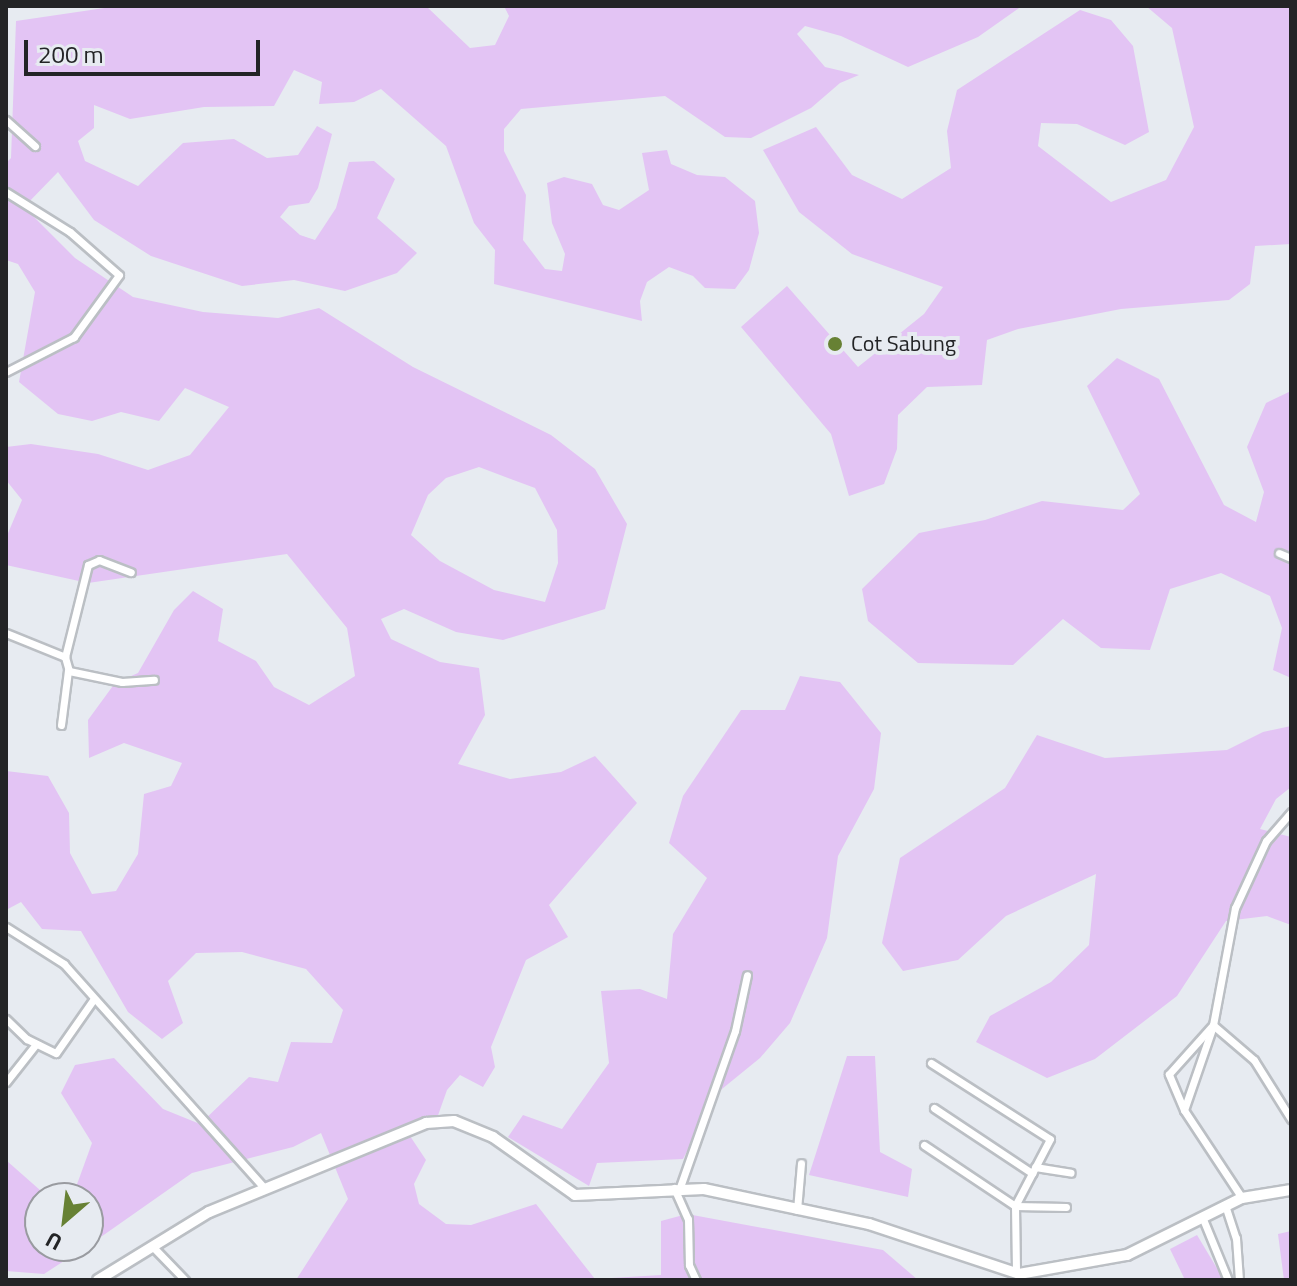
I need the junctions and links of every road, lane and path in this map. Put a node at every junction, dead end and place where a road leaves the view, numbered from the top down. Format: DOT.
graph roads {
  1 [pos="6,120"];
  2 [pos="35,146"];
  3 [pos="6,192"];
  4 [pos="6,372"];
  5 [pos="1279,553"];
  6 [pos="1291,558"];
  7 [pos="131,572"];
  8 [pos="6,633"];
  9 [pos="65,657"];
  10 [pos="68,670"];
  11 [pos="154,680"];
  12 [pos="61,725"];
  13 [pos="1291,812"];
  14 [pos="6,927"];
  15 [pos="747,975"];
  16 [pos="93,1000"];
  17 [pos="6,1019"];
  18 [pos="1213,1025"];
  19 [pos="36,1044"];
  20 [pos="931,1063"];
  21 [pos="6,1082"];
  22 [pos="934,1108"];
  23 [pos="1184,1110"];
  24 [pos="1291,1119"];
  25 [pos="924,1145"];
  26 [pos="801,1163"];
  27 [pos="1033,1170"];
  28 [pos="1071,1173"];
  29 [pos="264,1188"];
  30 [pos="677,1188"];
  31 [pos="1291,1190"];
  32 [pos="1242,1198"];
  33 [pos="1225,1205"];
  34 [pos="1015,1206"];
  35 [pos="1066,1207"];
  36 [pos="797,1210"];
  37 [pos="1203,1219"];
  38 [pos="154,1248"];
  39 [pos="1016,1273"];
  40 [pos="98,1280"];
  41 [pos="185,1280"];
  42 [pos="696,1280"];
  43 [pos="1228,1280"];
  44 [pos="1239,1280"];
  1 -- 2 [label="street"];
  3 -- 4 [label="street"];
  5 -- 6 [label="street"];
  7 -- 9 [label="street"];
  8 -- 9 [label="street"];
  9 -- 10 [label="street"];
  10 -- 11 [label="street"];
  10 -- 12 [label="street"];
  13 -- 18 [label="street"];
  14 -- 16 [label="street"];
  15 -- 30 [label="street"];
  16 -- 19 [label="street"];
  16 -- 29 [label="street"];
  17 -- 19 [label="street"];
  18 -- 23 [label="street"];
  18 -- 23 [label="street"];
  18 -- 24 [label="street"];
  19 -- 21 [label="street"];
  20 -- 27 [label="street"];
  22 -- 27 [label="street"];
  23 -- 32 [label="street"];
  25 -- 34 [label="street"];
  26 -- 36 [label="street"];
  27 -- 28 [label="street"];
  27 -- 34 [label="street"];
  29 -- 30 [label="street"];
  29 -- 38 [label="street"];
  30 -- 36 [label="street"];
  30 -- 42 [label="street"];
  31 -- 32 [label="street"];
  32 -- 33 [label="street"];
  33 -- 37 [label="street"];
  33 -- 44 [label="street"];
  34 -- 35 [label="street"];
  34 -- 39 [label="street"];
  36 -- 39 [label="street"];
  37 -- 39 [label="street"];
  37 -- 43 [label="street"];
  38 -- 40 [label="street"];
  38 -- 41 [label="street"];
}
